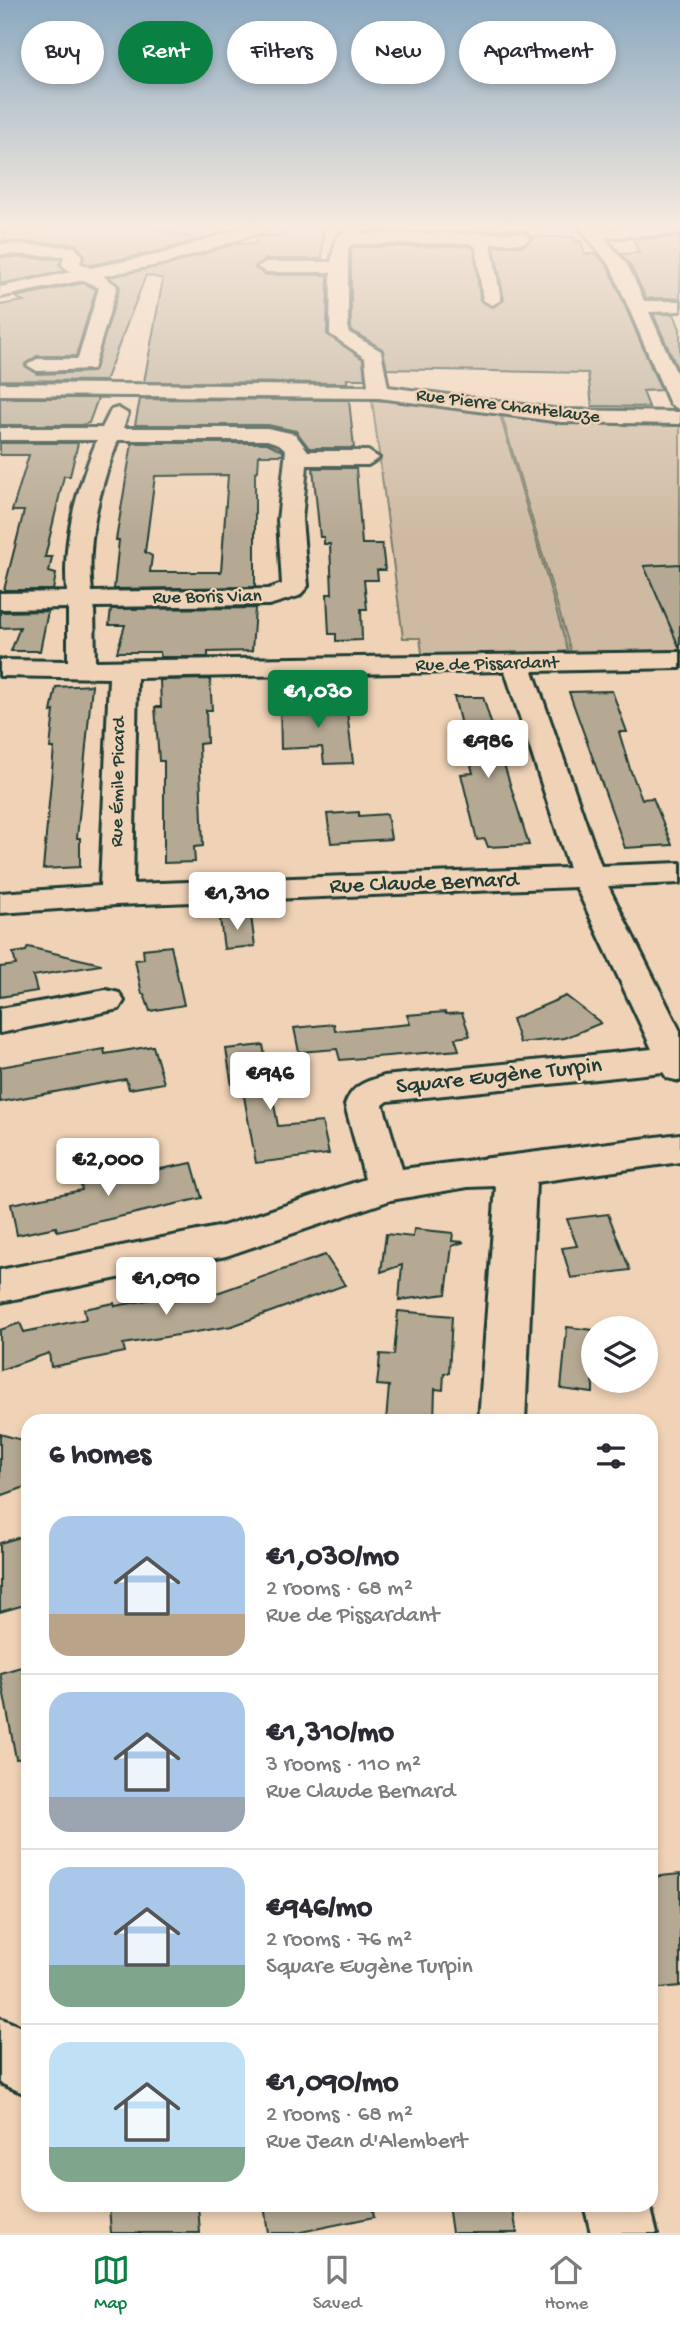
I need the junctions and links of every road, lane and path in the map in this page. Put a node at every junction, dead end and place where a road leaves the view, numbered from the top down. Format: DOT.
graph roads {
  1 [pos="91,330"];
  2 [pos="339,330"];
  3 [pos="647,330"];
  4 [pos="0,389"];
  5 [pos="27,389"];
  6 [pos="129,390"];
  7 [pos="379,392"];
  8 [pos="280,401"];
  9 [pos="680,404"];
  10 [pos="680,418"];
  11 [pos="0,434"];
  12 [pos="109,434"];
  13 [pos="277,436"];
  14 [pos="295,458"];
  15 [pos="368,458"];
  16 [pos="80,600"];
  17 [pos="0,601"];
  18 [pos="680,660"];
  19 [pos="517,665"];
  20 [pos="0,668"];
  21 [pos="80,669"];
  22 [pos="122,670"];
  23 [pos="680,873"];
  24 [pos="589,879"];
  25 [pos="116,895"];
  26 [pos="0,903"];
  27 [pos="106,1001"];
  28 [pos="0,1021"];
  29 [pos="677,1064"];
  30 [pos="680,1148"];
  31 [pos="517,1171"];
  32 [pos="387,1186"];
  33 [pos="0,1286"];
  34 [pos="502,1414"];
  35 [pos="0,2049"];
  36 [pos="21,2060"];
  37 [pos="619,2212"];
  38 [pos="624,2233"];
  1 -- 5 [label="street"];
  2 -- 7 [label="street"];
  3 -- 9 [label="street"];
  4 -- 5 [label="street, Rue Pierre Chantelauze"];
  5 -- 6 [label="street, Rue Pierre Chantelauze"];
  6 -- 7 [label="street, Rue Pierre Chantelauze"];
  6 -- 12 [label="street"];
  7 -- 10 [label="street, Rue Pierre Chantelauze"];
  8 -- 13 [label="street"];
  11 -- 12 [label="street"];
  12 -- 13 [label="street"];
  12 -- 16 [label="street"];
  13 -- 14 [label="street"];
  14 -- 15 [label="street"];
  14 -- 16 [label="street, Rue Boris Vian"];
  16 -- 17 [label="street"];
  16 -- 21 [label="street"];
  18 -- 19 [label="street, Rue de Pissardant"];
  19 -- 22 [label="street, Rue de Pissardant"];
  19 -- 24 [label="street"];
  20 -- 21 [label="street, Rue de Pissardant"];
  21 -- 22 [label="street, Rue de Pissardant"];
  22 -- 25 [label="street, Rue Émile Picard"];
  23 -- 24 [label="street, Rue Claude Bernard"];
  24 -- 25 [label="street, Rue Claude Bernard"];
  24 -- 29 [label="street"];
  25 -- 26 [label="street, Rue Claude Bernard"];
  27 -- 28 [label="street"];
  29 -- 32 [label="street, Square Eugène Turpin"];
  30 -- 31 [label="street"];
  31 -- 32 [label="street"];
  31 -- 34 [label="street"];
  32 -- 33 [label="street"];
  35 -- 36 [label="street"];
  37 -- 38 [label="street"];
}
